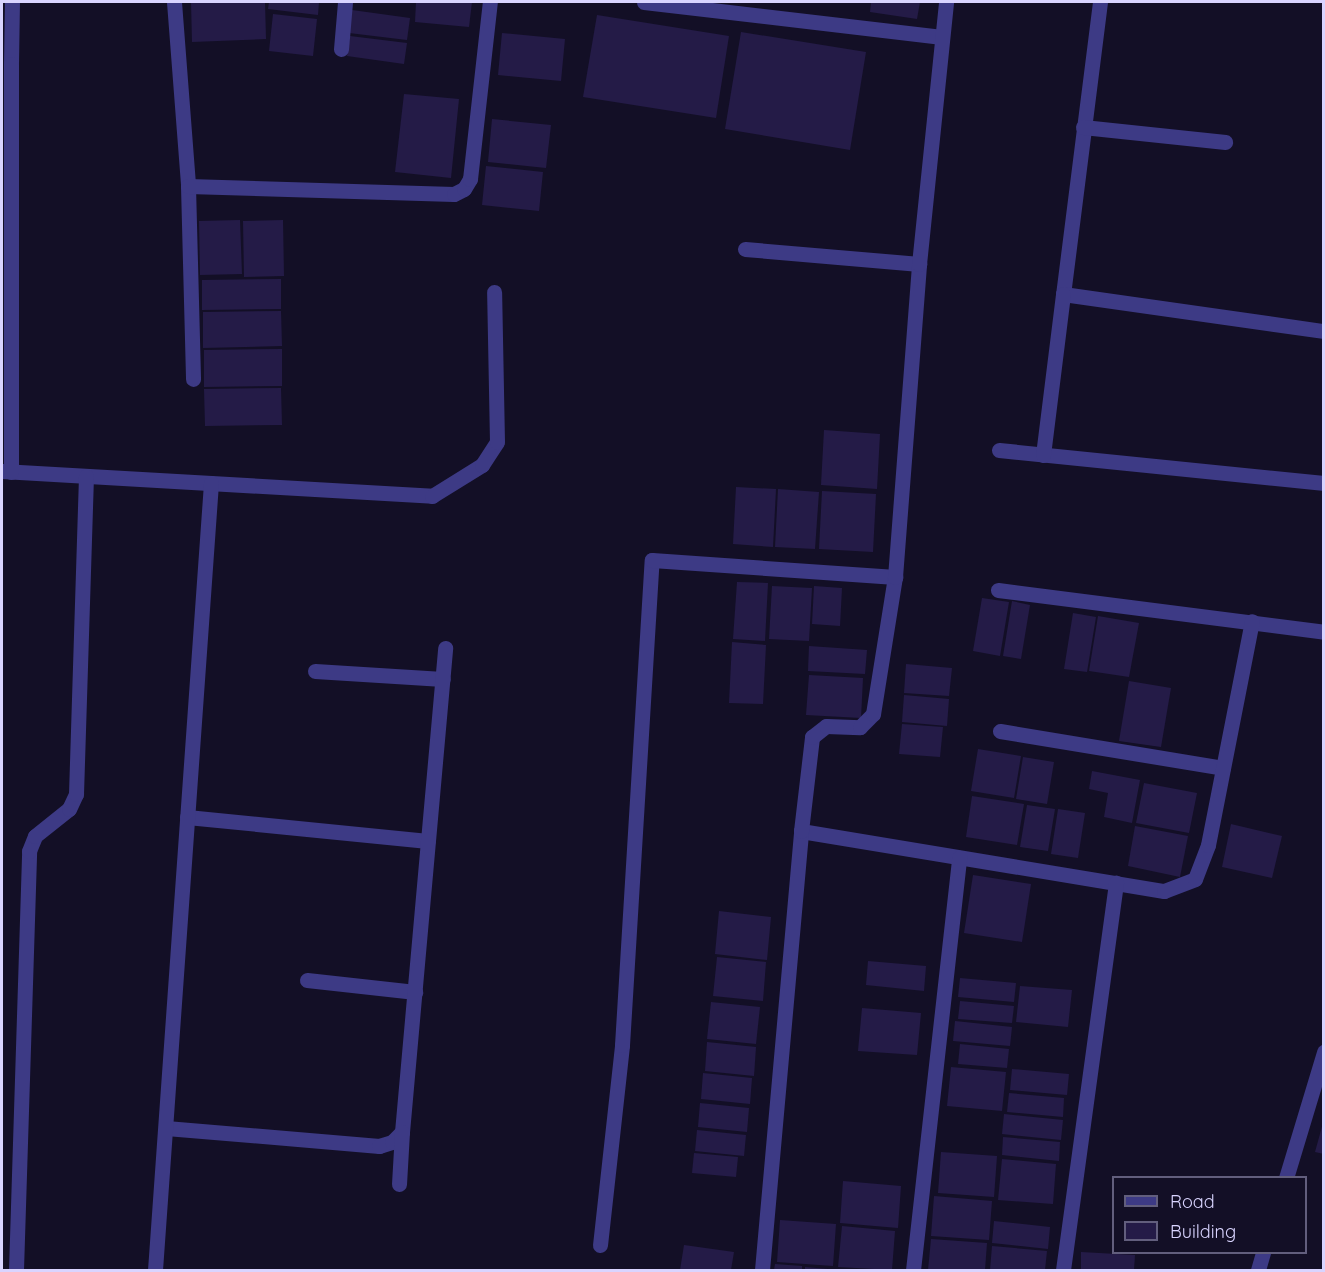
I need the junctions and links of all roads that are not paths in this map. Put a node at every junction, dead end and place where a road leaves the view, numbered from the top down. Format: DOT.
graph roads {
  1 [pos="12,2"];
  2 [pos="174,2"];
  3 [pos="345,2"];
  4 [pos="490,2"];
  5 [pos="645,2"];
  6 [pos="946,2"];
  7 [pos="1100,2"];
  8 [pos="942,37"];
  9 [pos="341,49"];
  10 [pos="1083,127"];
  11 [pos="1224,142"];
  12 [pos="188,186"];
  13 [pos="7,230"];
  14 [pos="745,249"];
  15 [pos="919,264"];
  16 [pos="494,292"];
  17 [pos="1064,294"];
  18 [pos="1323,331"];
  19 [pos="7,351"];
  20 [pos="193,379"];
  21 [pos="999,450"];
  22 [pos="1043,454"];
  23 [pos="6,472"];
  24 [pos="86,476"];
  25 [pos="211,483"];
  26 [pos="1323,483"];
  27 [pos="895,577"];
  28 [pos="998,590"];
  29 [pos="1252,621"];
  30 [pos="1323,632"];
  31 [pos="445,648"];
  32 [pos="315,671"];
  33 [pos="442,679"];
  34 [pos="1000,730"];
  35 [pos="1223,768"];
  36 [pos="187,817"];
  37 [pos="801,831"];
  38 [pos="428,841"];
  39 [pos="959,858"];
  40 [pos="1116,883"];
  41 [pos="307,980"];
  42 [pos="415,992"];
  43 [pos="1323,1052"];
  44 [pos="166,1128"];
  45 [pos="402,1132"];
  46 [pos="1287,1176"];
  47 [pos="399,1184"];
  48 [pos="600,1245"];
  49 [pos="1262,1254"];
  50 [pos="16,1270"];
  51 [pos="155,1270"];
  52 [pos="762,1270"];
  53 [pos="913,1270"];
  54 [pos="1063,1270"];
  55 [pos="1258,1270"];
  1 -- 13 [label="street"];
  2 -- 12 [label="street"];
  3 -- 9 [label="street"];
  4 -- 12 [label="street"];
  5 -- 8 [label="street"];
  6 -- 8 [label="street"];
  7 -- 10 [label="street"];
  8 -- 15 [label="street"];
  10 -- 11 [label="street"];
  10 -- 17 [label="street"];
  12 -- 20 [label="street"];
  13 -- 19 [label="street"];
  14 -- 15 [label="street"];
  15 -- 27 [label="street"];
  16 -- 25 [label="street"];
  17 -- 18 [label="street"];
  17 -- 22 [label="street"];
  19 -- 23 [label="street"];
  21 -- 22 [label="street"];
  22 -- 26 [label="street"];
  23 -- 24 [label="street"];
  24 -- 25 [label="street"];
  24 -- 50 [label="street"];
  25 -- 36 [label="street"];
  27 -- 37 [label="street"];
  27 -- 48 [label="street"];
  28 -- 29 [label="street"];
  29 -- 30 [label="street"];
  29 -- 35 [label="street"];
  31 -- 33 [label="street"];
  32 -- 33 [label="street"];
  33 -- 38 [label="street"];
  34 -- 35 [label="street"];
  35 -- 40 [label="street"];
  36 -- 38 [label="street"];
  36 -- 44 [label="street"];
  37 -- 39 [label="street"];
  37 -- 52 [label="street"];
  38 -- 42 [label="street"];
  39 -- 40 [label="street"];
  39 -- 53 [label="street"];
  40 -- 54 [label="street"];
  41 -- 42 [label="street"];
  42 -- 45 [label="street"];
  43 -- 46 [label="street"];
  44 -- 45 [label="street"];
  44 -- 51 [label="street"];
  45 -- 47 [label="street"];
  49 -- 55 [label="street"];
}
